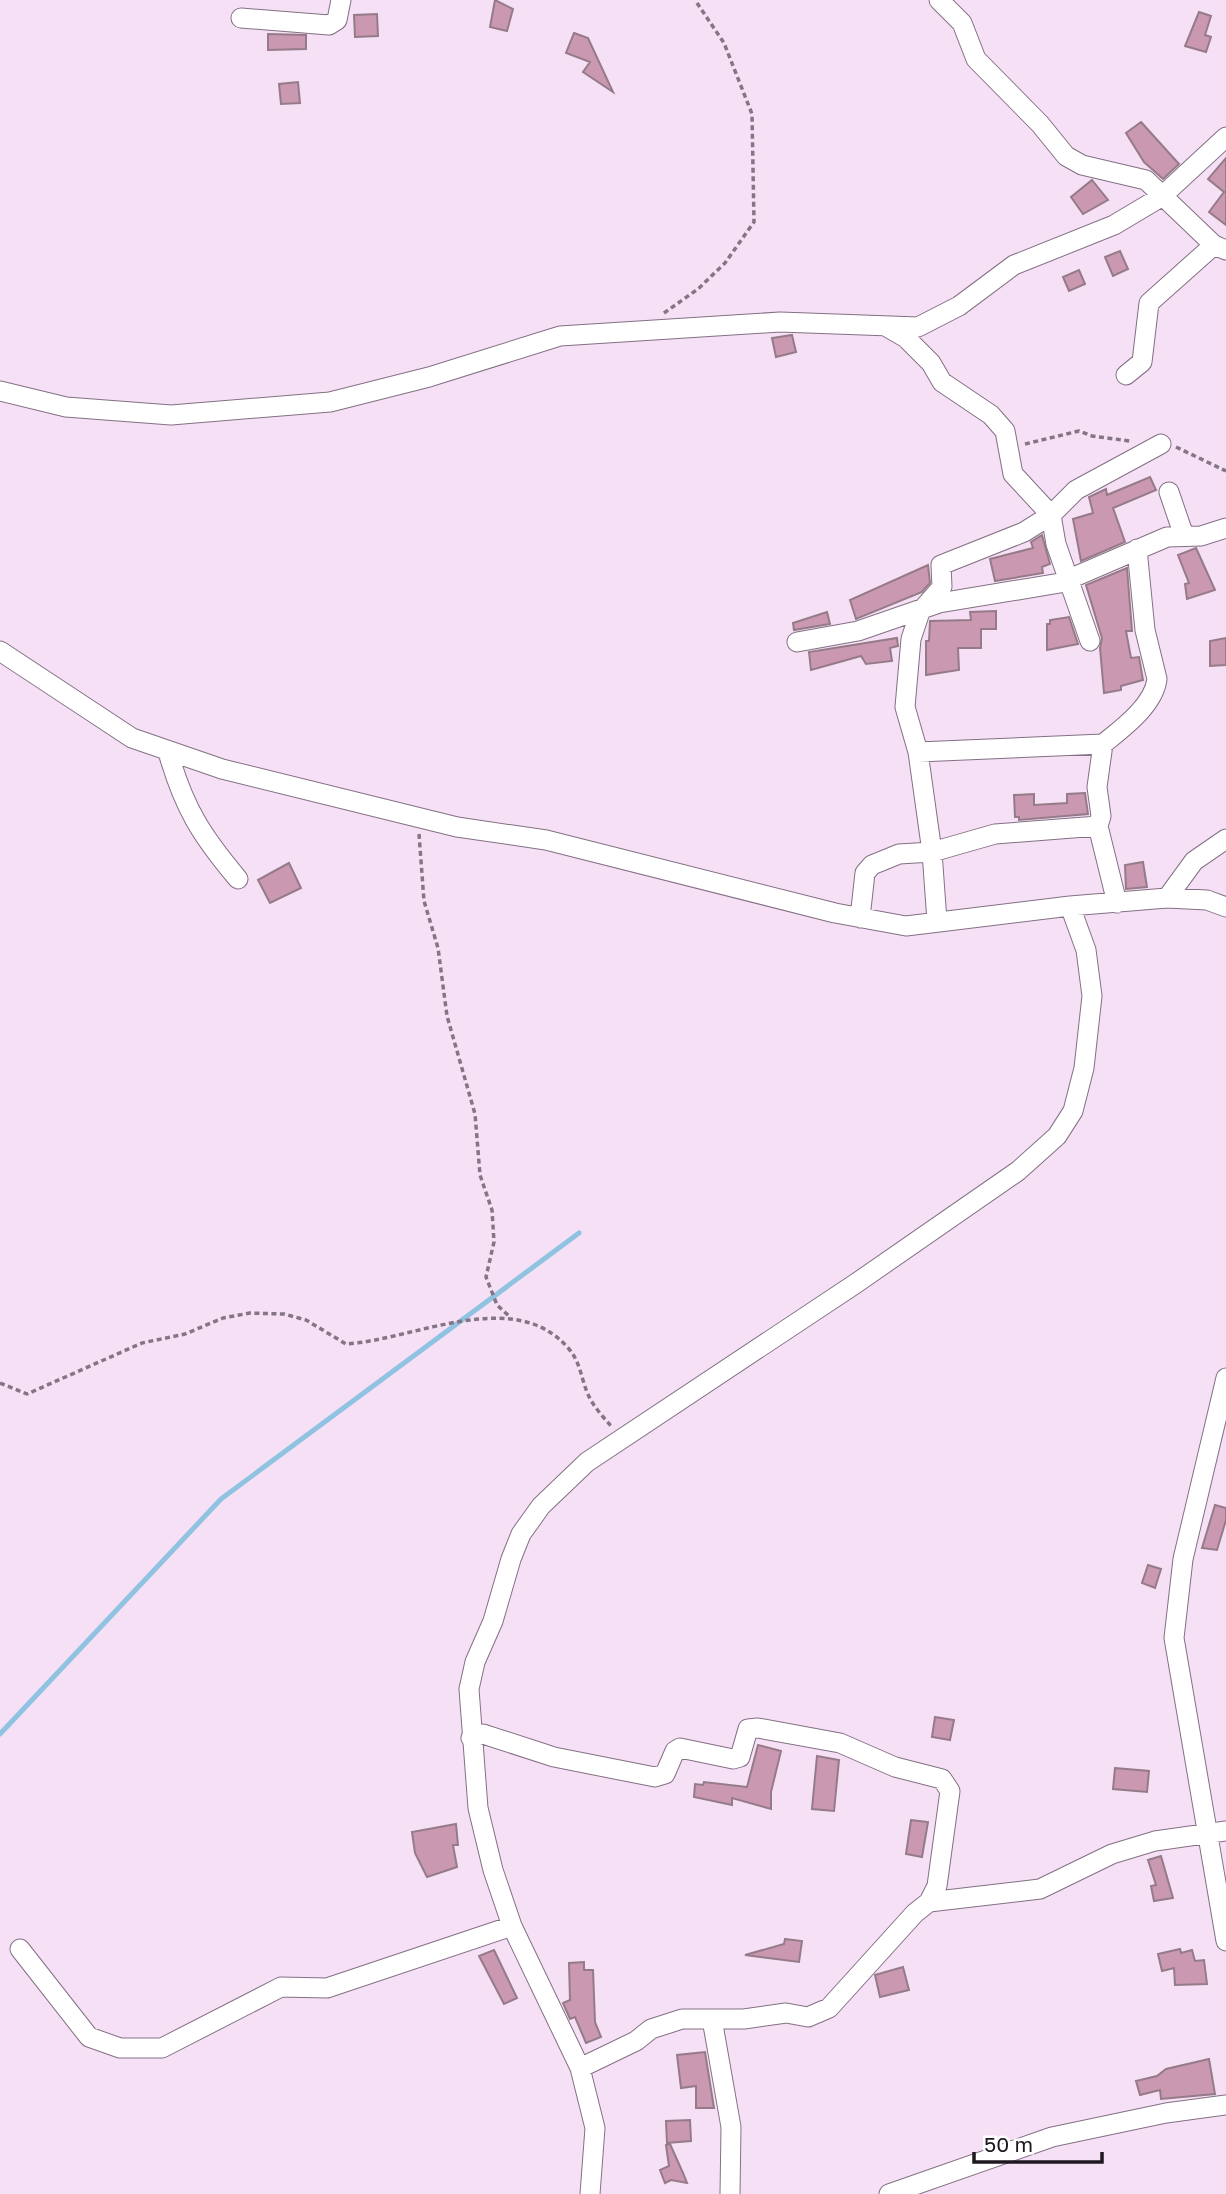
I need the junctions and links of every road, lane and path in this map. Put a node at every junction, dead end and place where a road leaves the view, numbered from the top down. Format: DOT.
graph roads {
  1 [pos="341,0"];
  2 [pos="695,0"];
  3 [pos="939,0"];
  4 [pos="241,18"];
  5 [pos="1226,137"];
  6 [pos="1161,197"];
  7 [pos="1220,247"];
  8 [pos="886,327"];
  9 [pos="658,328"];
  10 [pos="1126,375"];
  11 [pos="0,390"];
  12 [pos="1161,444"];
  13 [pos="1169,492"];
  14 [pos="1051,515"];
  15 [pos="1226,528"];
  16 [pos="1184,536"];
  17 [pos="1136,549"];
  18 [pos="1068,580"];
  19 [pos="920,612"];
  20 [pos="1090,641"];
  21 [pos="797,642"];
  22 [pos="0,651"];
  23 [pos="1103,744"];
  24 [pos="168,752"];
  25 [pos="918,752"];
  26 [pos="411,816"];
  27 [pos="1098,826"];
  28 [pos="1226,839"];
  29 [pos="932,852"];
  30 [pos="238,879"];
  31 [pos="1167,898"];
  32 [pos="1117,903"];
  33 [pos="1070,906"];
  34 [pos="1226,907"];
  35 [pos="860,918"];
  36 [pos="937,921"];
  37 [pos="510,1316"];
  38 [pos="1226,1378"];
  39 [pos="0,1382"];
  40 [pos="1226,1418"];
  41 [pos="1210,1435"];
  42 [pos="621,1439"];
  43 [pos="471,1738"];
  44 [pos="1218,1833"];
  45 [pos="929,1902"];
  46 [pos="512,1926"];
  47 [pos="1226,1941"];
  48 [pos="20,1949"];
  49 [pos="712,2019"];
  50 [pos="580,2068"];
  51 [pos="1226,2105"];
  52 [pos="590,2194"];
  53 [pos="730,2194"];
  54 [pos="889,2194"];
  1 -- 4 [label="street"];
  2 -- 9 [label="path"];
  3 -- 6 [label="street"];
  5 -- 6 [label="street"];
  6 -- 7 [label="street"];
  6 -- 8 [label="street"];
  7 -- 10 [label="street"];
  8 -- 9 [label="street"];
  8 -- 14 [label="street"];
  9 -- 11 [label="street"];
  12 -- 14 [label="street"];
  13 -- 16 [label="street"];
  14 -- 18 [label="street"];
  14 -- 19 [label="street"];
  15 -- 16 [label="street"];
  16 -- 17 [label="street"];
  17 -- 18 [label="street"];
  17 -- 23 [label="street"];
  18 -- 19 [label="street"];
  18 -- 20 [label="street"];
  19 -- 21 [label="street"];
  19 -- 25 [label="street"];
  22 -- 24 [label="street"];
  23 -- 25 [label="street"];
  23 -- 27 [label="street"];
  24 -- 26 [label="street"];
  24 -- 30 [label="street"];
  25 -- 29 [label="street"];
  26 -- 35 [label="street"];
  26 -- 37 [label="path"];
  27 -- 29 [label="street"];
  27 -- 32 [label="street"];
  28 -- 31 [label="street"];
  29 -- 35 [label="street"];
  29 -- 36 [label="street"];
  31 -- 32 [label="street"];
  31 -- 34 [label="street"];
  32 -- 33 [label="street"];
  33 -- 36 [label="street"];
  33 -- 42 [label="street"];
  35 -- 36 [label="street"];
  37 -- 39 [label="path"];
  37 -- 42 [label="path"];
  38 -- 41 [label="street"];
  40 -- 41 [label="street"];
  41 -- 44 [label="street"];
  42 -- 43 [label="street"];
  43 -- 45 [label="street"];
  43 -- 46 [label="street"];
  44 -- 45 [label="street"];
  44 -- 47 [label="street"];
  45 -- 49 [label="street"];
  46 -- 48 [label="street"];
  46 -- 50 [label="street"];
  49 -- 50 [label="street"];
  49 -- 53 [label="street"];
  50 -- 52 [label="street"];
  51 -- 54 [label="street"];
}
